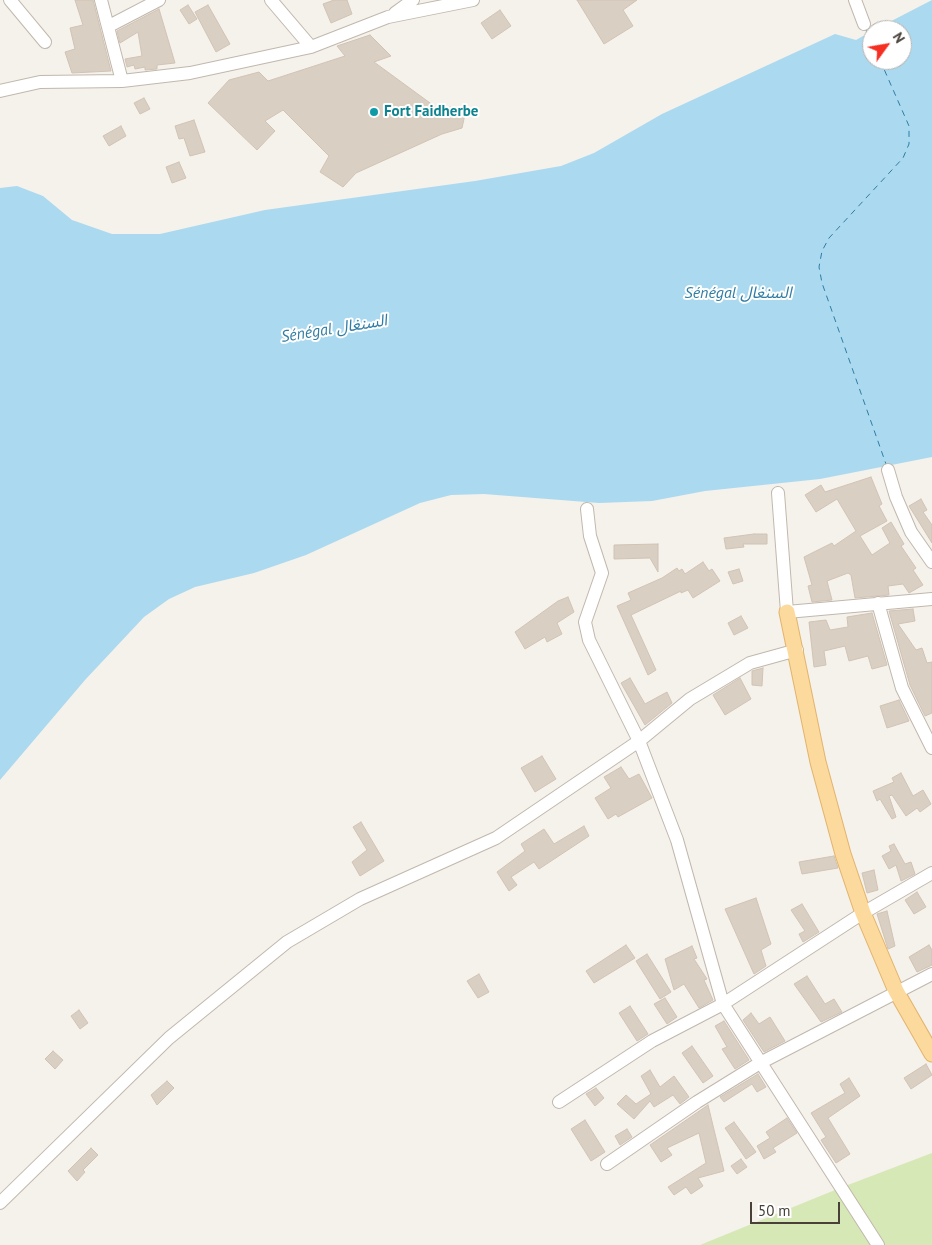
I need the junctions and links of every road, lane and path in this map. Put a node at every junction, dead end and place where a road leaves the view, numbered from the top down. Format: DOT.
graph roads {
  1 [pos="10,0"];
  2 [pos="102,0"];
  3 [pos="159,0"];
  4 [pos="271,0"];
  5 [pos="413,0"];
  6 [pos="473,0"];
  7 [pos="855,0"];
  8 [pos="452,2"];
  9 [pos="388,18"];
  10 [pos="862,20"];
  11 [pos="109,26"];
  12 [pos="45,42"];
  13 [pos="312,47"];
  14 [pos="122,81"];
  15 [pos="0,91"];
  16 [pos="888,470"];
  17 [pos="778,493"];
  18 [pos="587,509"];
  19 [pos="932,562"];
  20 [pos="932,599"];
  21 [pos="878,603"];
  22 [pos="787,612"];
  23 [pos="796,650"];
  24 [pos="639,741"];
  25 [pos="931,746"];
  26 [pos="932,873"];
  27 [pos="863,913"];
  28 [pos="932,974"];
  29 [pos="896,991"];
  30 [pos="723,1004"];
  31 [pos="932,1054"];
  32 [pos="760,1063"];
  33 [pos="559,1102"];
  34 [pos="607,1164"];
  35 [pos="0,1204"];
  36 [pos="878,1245"];
  1 -- 12 [label="street"];
  2 -- 11 [label="street"];
  3 -- 11 [label="street"];
  4 -- 13 [label="street"];
  5 -- 9 [label="street"];
  6 -- 8 [label="street"];
  7 -- 10 [label="street"];
  8 -- 9 [label="street"];
  9 -- 13 [label="street"];
  11 -- 14 [label="street"];
  13 -- 14 [label="street"];
  14 -- 15 [label="street"];
  16 -- 19 [label="street"];
  17 -- 22 [label="street"];
  18 -- 24 [label="street"];
  20 -- 21 [label="street"];
  21 -- 22 [label="street"];
  21 -- 25 [label="street"];
  22 -- 23 [label="main road"];
  23 -- 24 [label="street"];
  23 -- 27 [label="main road"];
  24 -- 30 [label="street"];
  24 -- 35 [label="street"];
  26 -- 27 [label="street"];
  27 -- 29 [label="main road"];
  27 -- 30 [label="street"];
  28 -- 29 [label="street"];
  29 -- 31 [label="main road"];
  29 -- 32 [label="street"];
  30 -- 32 [label="street"];
  30 -- 33 [label="street"];
  32 -- 34 [label="street"];
  32 -- 36 [label="street"];
}
